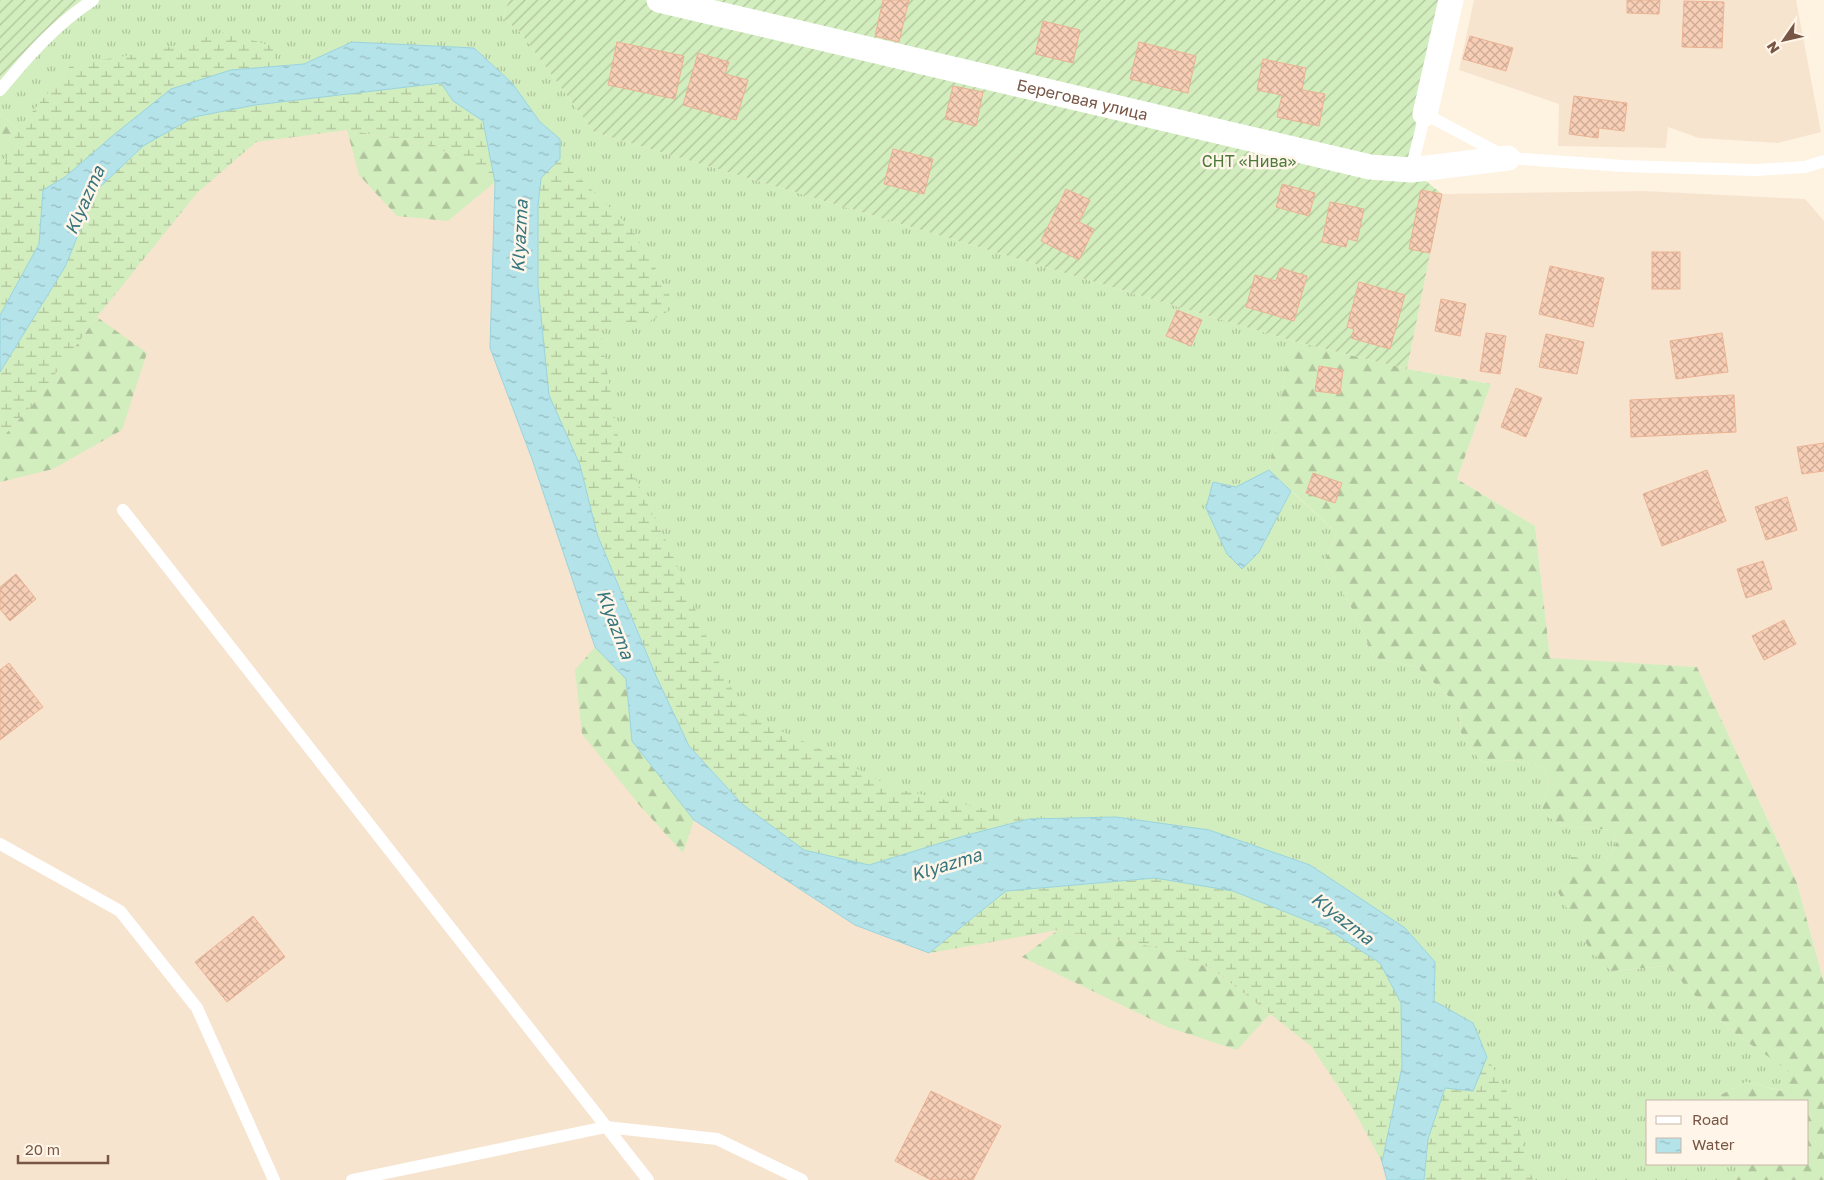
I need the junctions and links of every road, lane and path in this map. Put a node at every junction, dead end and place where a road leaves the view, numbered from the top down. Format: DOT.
graph roads {
  1 [pos="93,0"];
  2 [pos="659,0"];
  3 [pos="1450,0"];
  4 [pos="0,90"];
  5 [pos="1425,114"];
  6 [pos="1508,158"];
  7 [pos="1824,161"];
  8 [pos="1411,170"];
  9 [pos="123,510"];
  10 [pos="0,844"];
  11 [pos="606,1127"];
  12 [pos="274,1180"];
  13 [pos="352,1180"];
  14 [pos="648,1180"];
  15 [pos="802,1180"];
  1 -- 4 [label="lane"];
  2 -- 8 [label="street, Береговая улица"];
  3 -- 5 [label="street"];
  5 -- 6 [label="lane"];
  5 -- 8 [label="lane"];
  6 -- 7 [label="lane"];
  6 -- 8 [label="street, Береговая улица"];
  9 -- 11 [label="lane"];
  10 -- 12 [label="lane"];
  11 -- 13 [label="lane"];
  11 -- 14 [label="lane"];
  11 -- 15 [label="lane"];
}
